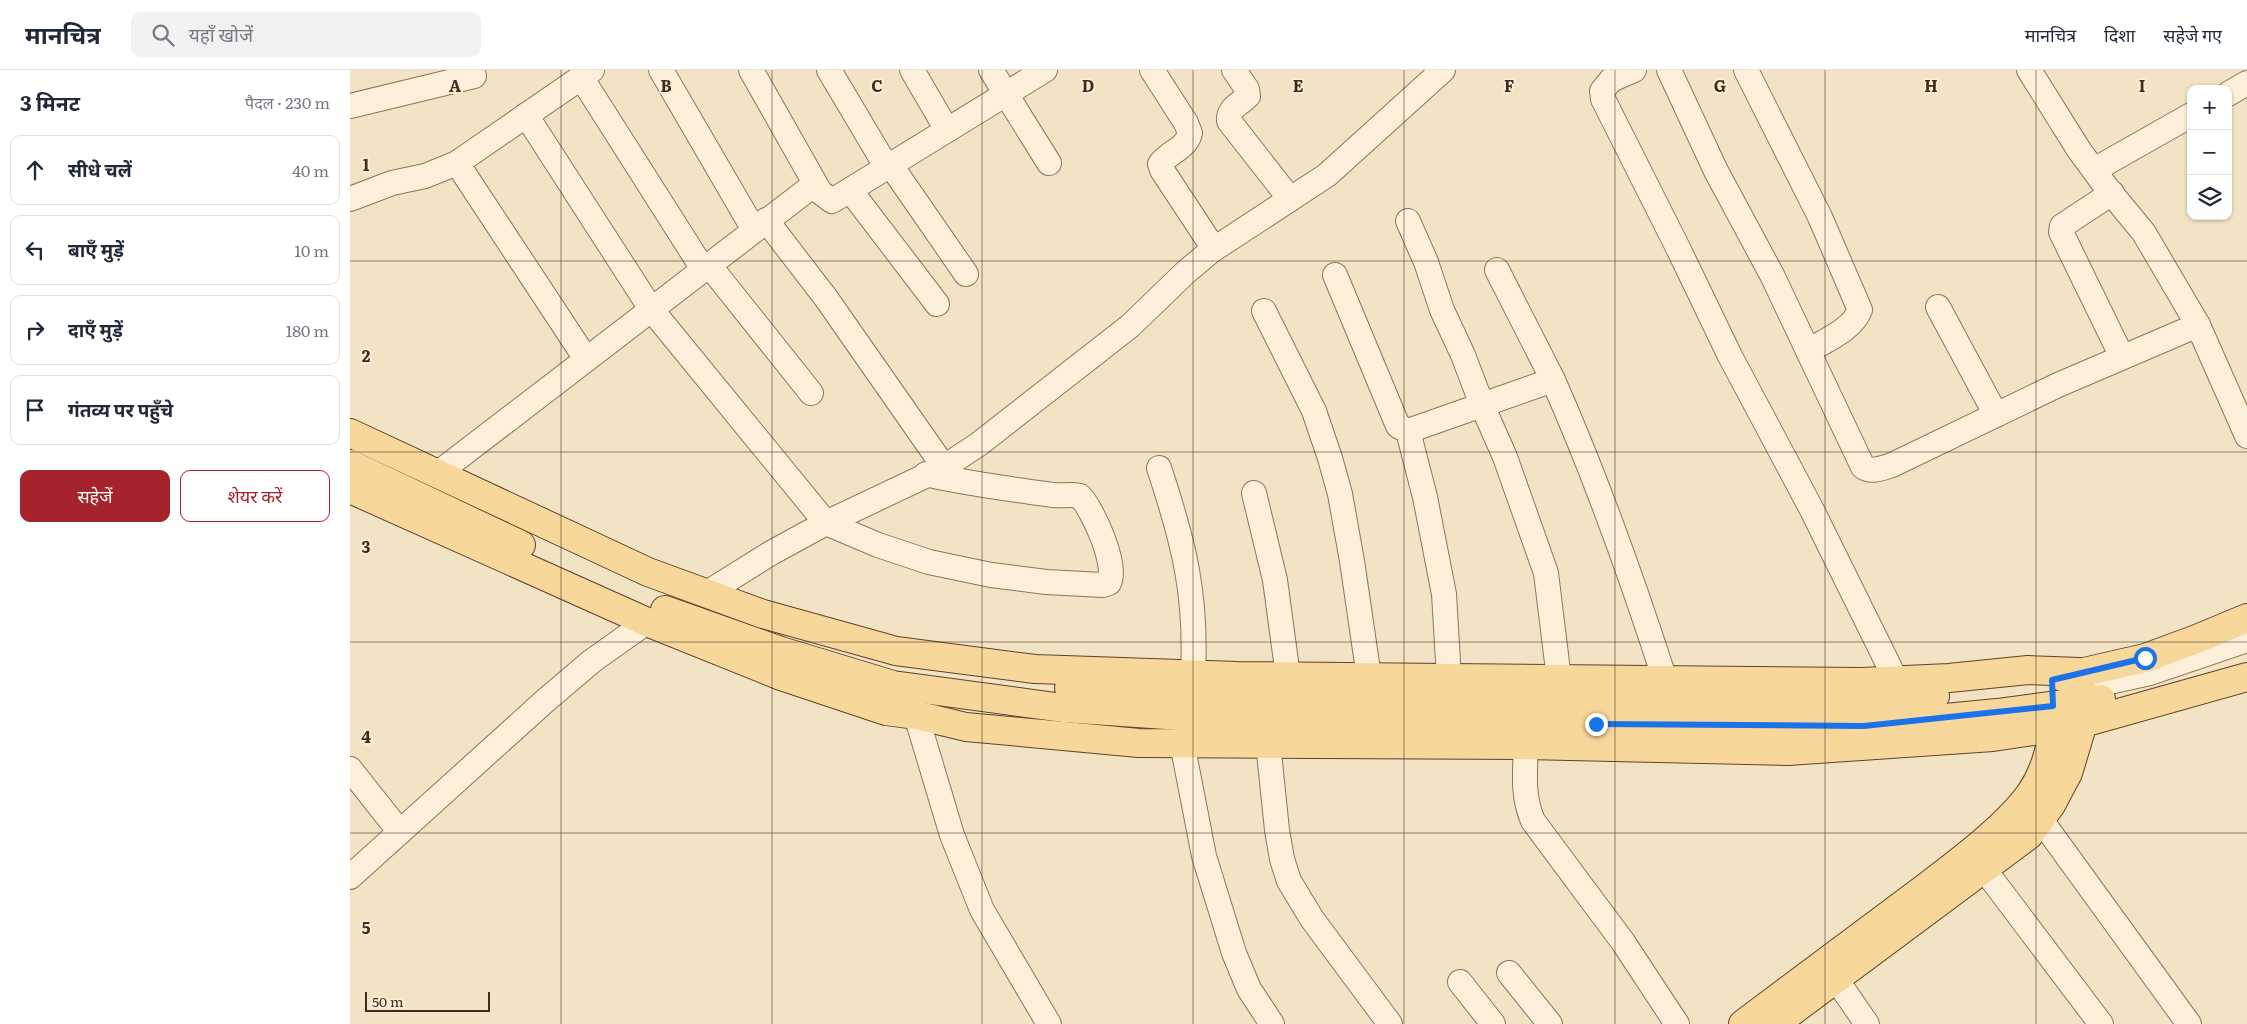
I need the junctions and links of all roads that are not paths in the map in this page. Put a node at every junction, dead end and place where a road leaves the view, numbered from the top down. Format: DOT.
graph roads {
  1 [pos="661,70"];
  2 [pos="751,70"];
  3 [pos="829,70"];
  4 [pos="912,70"];
  5 [pos="991,70"];
  6 [pos="1045,70"];
  7 [pos="1152,70"];
  8 [pos="1234,70"];
  9 [pos="1442,70"];
  10 [pos="1634,70"];
  11 [pos="1669,70"];
  12 [pos="1746,70"];
  13 [pos="2029,70"];
  14 [pos="474,76"];
  15 [pos="575,76"];
  16 [pos="1005,94"];
  17 [pos="350,106"];
  18 [pos="526,115"];
  19 [pos="2187,118"];
  20 [pos="947,130"];
  21 [pos="457,163"];
  22 [pos="1049,163"];
  23 [pos="888,165"];
  24 [pos="2094,170"];
  25 [pos="815,184"];
  26 [pos="850,190"];
  27 [pos="2112,193"];
  28 [pos="350,199"];
  29 [pos="1290,199"];
  30 [pos="1408,221"];
  31 [pos="760,225"];
  32 [pos="1214,249"];
  33 [pos="706,267"];
  34 [pos="1497,270"];
  35 [pos="966,274"];
  36 [pos="1335,275"];
  37 [pos="937,304"];
  38 [pos="1938,307"];
  39 [pos="651,309"];
  40 [pos="1264,311"];
  41 [pos="2198,325"];
  42 [pos="1808,351"];
  43 [pos="2122,358"];
  44 [pos="586,359"];
  45 [pos="1553,380"];
  46 [pos="811,393"];
  47 [pos="1482,405"];
  48 [pos="1996,415"];
  49 [pos="1408,431"];
  50 [pos="350,433"];
  51 [pos="2247,436"];
  52 [pos="350,449"];
  53 [pos="350,464"];
  54 [pos="1159,468"];
  55 [pos="935,471"];
  56 [pos="437,474"];
  57 [pos="350,489"];
  58 [pos="1254,493"];
  59 [pos="826,523"];
  60 [pos="707,593"];
  61 [pos="2247,607"];
  62 [pos="2247,618"];
  63 [pos="647,622"];
  64 [pos="2194,640"];
  65 [pos="2247,640"];
  66 [pos="2247,659"];
  67 [pos="1193,674"];
  68 [pos="1288,676"];
  69 [pos="2247,676"];
  70 [pos="1369,677"];
  71 [pos="1449,678"];
  72 [pos="1559,679"];
  73 [pos="1665,680"];
  74 [pos="1896,680"];
  75 [pos="2082,696"];
  76 [pos="2053,704"];
  77 [pos="916,715"];
  78 [pos="1182,743"];
  79 [pos="1268,743"];
  80 [pos="1526,745"];
  81 [pos="350,769"];
  82 [pos="2041,820"];
  83 [pos="400,832"];
  84 [pos="1999,843"];
  85 [pos="1984,869"];
  86 [pos="350,877"];
  87 [pos="1509,973"];
  88 [pos="1836,979"];
  89 [pos="1460,982"];
  90 [pos="1049,1024"];
  91 [pos="1272,1024"];
  92 [pos="1390,1024"];
  93 [pos="1493,1024"];
  94 [pos="1550,1024"];
  95 [pos="1677,1024"];
  96 [pos="1743,1024"];
  97 [pos="1775,1024"];
  98 [pos="1867,1024"];
  99 [pos="2101,1024"];
  100 [pos="2189,1024"];
  1 -- 31 [label="street"];
  2 -- 25 [label="street"];
  3 -- 23 [label="street"];
  4 -- 20 [label="street"];
  5 -- 16 [label="street"];
  6 -- 16 [label="street"];
  7 -- 32 [label="street"];
  8 -- 29 [label="street"];
  9 -- 29 [label="street"];
  10 -- 74 [label="street"];
  11 -- 42 [label="street"];
  12 -- 42 [label="street"];
  13 -- 24 [label="street"];
  14 -- 17 [label="street"];
  15 -- 18 [label="street"];
  15 -- 33 [label="street"];
  16 -- 20 [label="street"];
  16 -- 22 [label="street"];
  18 -- 21 [label="street"];
  18 -- 39 [label="street"];
  19 -- 24 [label="street"];
  20 -- 23 [label="street"];
  21 -- 28 [label="street"];
  21 -- 44 [label="street"];
  23 -- 26 [label="street"];
  23 -- 35 [label="street"];
  24 -- 27 [label="street"];
  25 -- 26 [label="street"];
  25 -- 31 [label="street"];
  26 -- 37 [label="street"];
  27 -- 41 [label="street"];
  27 -- 43 [label="street"];
  29 -- 32 [label="street"];
  30 -- 47 [label="street"];
  31 -- 33 [label="street"];
  31 -- 55 [label="street"];
  32 -- 55 [label="street"];
  33 -- 39 [label="street"];
  33 -- 46 [label="street"];
  34 -- 45 [label="street"];
  36 -- 49 [label="street"];
  38 -- 48 [label="street"];
  39 -- 44 [label="street"];
  39 -- 59 [label="street"];
  40 -- 70 [label="street"];
  41 -- 43 [label="street"];
  41 -- 51 [label="street"];
  42 -- 48 [label="street"];
  43 -- 48 [label="street"];
  44 -- 56 [label="street"];
  45 -- 47 [label="street"];
  45 -- 73 [label="street"];
  47 -- 49 [label="street"];
  47 -- 72 [label="street"];
  49 -- 71 [label="street"];
  50 -- 56 [label="main road"];
  52 -- 76 [label="main road"];
  53 -- 76 [label="main road"];
  54 -- 67 [label="street"];
  55 -- 59 [label="street"];
  55 -- 59 [label="street"];
  56 -- 60 [label="main road"];
  57 -- 63 [label="main road"];
  58 -- 68 [label="street"];
  59 -- 60 [label="street"];
  60 -- 67 [label="main road"];
  61 -- 64 [label="main road"];
  62 -- 64 [label="main road"];
  63 -- 77 [label="main road"];
  63 -- 83 [label="street"];
  64 -- 75 [label="main road"];
  65 -- 75 [label="street"];
  66 -- 75 [label="main road"];
  67 -- 68 [label="main road"];
  68 -- 70 [label="main road"];
  69 -- 75 [label="main road"];
  70 -- 71 [label="main road"];
  71 -- 72 [label="main road"];
  72 -- 73 [label="main road"];
  73 -- 74 [label="main road"];
  74 -- 75 [label="main road"];
  75 -- 76 [label="main road"];
  75 -- 76 [label="main road"];
  75 -- 82 [label="main road"];
  76 -- 80 [label="main road"];
  76 -- 84 [label="main road"];
  77 -- 78 [label="main road"];
  77 -- 90 [label="street"];
  78 -- 79 [label="main road"];
  78 -- 91 [label="street"];
  79 -- 80 [label="main road"];
  79 -- 92 [label="street"];
  80 -- 95 [label="street"];
  81 -- 83 [label="street"];
  82 -- 84 [label="main road"];
  82 -- 100 [label="street"];
  83 -- 86 [label="street"];
  84 -- 85 [label="main road"];
  84 -- 96 [label="main road"];
  85 -- 88 [label="main road"];
  85 -- 99 [label="street"];
  87 -- 94 [label="street"];
  88 -- 97 [label="main road"];
  88 -- 98 [label="street"];
  89 -- 93 [label="street"];
}
